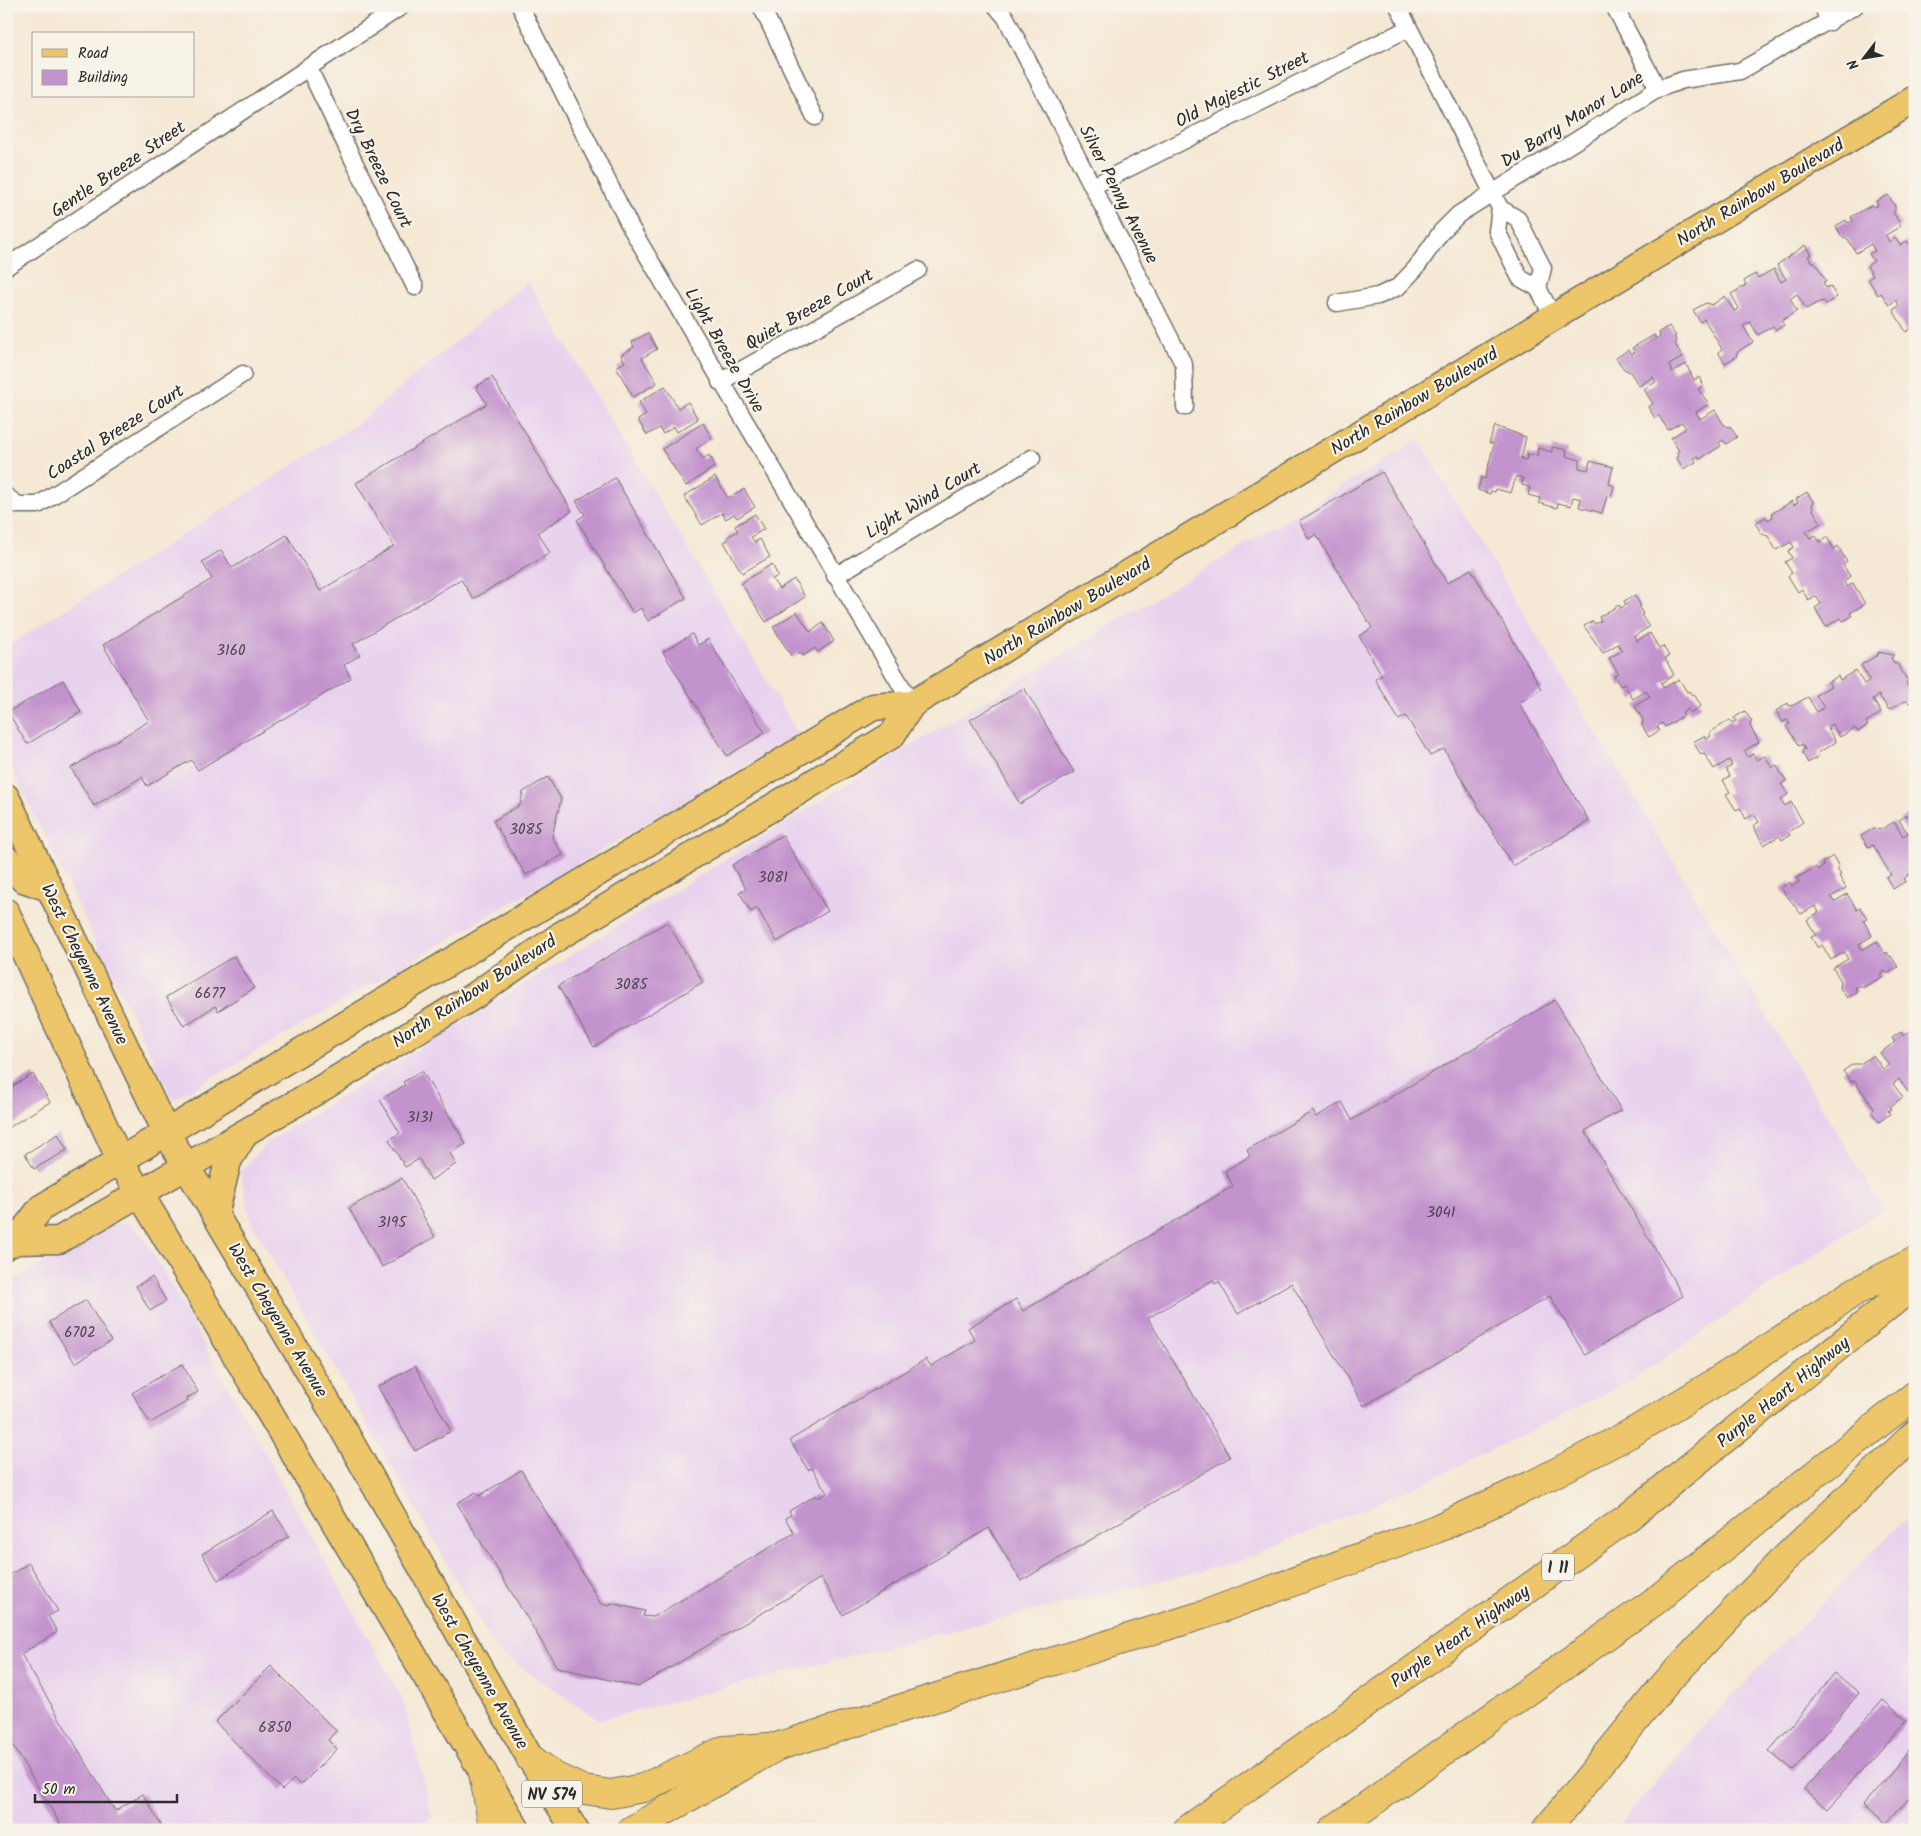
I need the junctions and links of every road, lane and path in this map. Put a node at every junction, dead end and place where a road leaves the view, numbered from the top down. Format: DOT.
graph roads {
  1 [pos="402,6"];
  2 [pos="520,6"];
  3 [pos="761,6"];
  4 [pos="996,6"];
  5 [pos="1398,6"];
  6 [pos="1614,6"];
  7 [pos="1822,6"];
  8 [pos="1855,6"];
  9 [pos="1830,22"];
  10 [pos="1409,28"];
  11 [pos="308,67"];
  12 [pos="1658,89"];
  13 [pos="1915,99"];
  14 [pos="815,117"];
  15 [pos="1093,186"];
  16 [pos="1492,193"];
  17 [pos="1500,208"];
  18 [pos="6,267"];
  19 [pos="918,270"];
  20 [pos="415,287"];
  21 [pos="1538,288"];
  22 [pos="1337,303"];
  23 [pos="1554,317"];
  24 [pos="243,374"];
  25 [pos="720,382"];
  26 [pos="1185,407"];
  27 [pos="1032,458"];
  28 [pos="6,496"];
  29 [pos="835,576"];
  30 [pos="912,704"];
  31 [pos="6,797"];
  32 [pos="666,833"];
  33 [pos="6,859"];
  34 [pos="680,861"];
  35 [pos="49,888"];
  36 [pos="6,912"];
  37 [pos="167,1134"];
  38 [pos="245,1134"];
  39 [pos="120,1160"];
  40 [pos="186,1168"];
  41 [pos="140,1194"];
  42 [pos="215,1215"];
  43 [pos="11,1244"];
  44 [pos="1915,1261"];
  45 [pos="1915,1284"];
  46 [pos="1915,1395"];
  47 [pos="1915,1434"];
  48 [pos="776,1747"];
  49 [pos="530,1758"];
  50 [pos="482,1773"];
  51 [pos="494,1830"];
  52 [pos="516,1830"];
  53 [pos="575,1830"];
  54 [pos="632,1830"];
  55 [pos="1187,1830"];
  56 [pos="1333,1830"];
  57 [pos="1546,1830"];
  1 -- 11 [label="street, Gentle Breeze Street"];
  2 -- 25 [label="street, Light Breeze Drive"];
  3 -- 14 [label="street"];
  4 -- 15 [label="street, Silver Penny Avenue"];
  5 -- 10 [label="street"];
  6 -- 12 [label="street"];
  7 -- 9 [label="street"];
  8 -- 9 [label="street, Du Barry Manor Lane"];
  9 -- 12 [label="street, Du Barry Manor Lane"];
  10 -- 15 [label="street, Old Majestic Street"];
  10 -- 16 [label="street"];
  11 -- 18 [label="street, Gentle Breeze Street"];
  11 -- 20 [label="street, Dry Breeze Court"];
  12 -- 16 [label="street, Du Barry Manor Lane"];
  13 -- 23 [label="main road, North Rainbow Boulevard"];
  15 -- 26 [label="street, Silver Penny Avenue"];
  16 -- 17 [label="street"];
  16 -- 22 [label="street, Du Barry Manor Lane"];
  17 -- 21 [label="street"];
  17 -- 21 [label="street"];
  19 -- 25 [label="street, Quiet Breeze Court"];
  21 -- 23 [label="street"];
  23 -- 30 [label="main road, North Rainbow Boulevard"];
  24 -- 28 [label="street, Coastal Breeze Court"];
  25 -- 29 [label="street, Light Breeze Drive"];
  27 -- 29 [label="street, Light Wind Court"];
  29 -- 30 [label="street, Light Breeze Drive"];
  30 -- 32 [label="main road, North Rainbow Boulevard"];
  30 -- 34 [label="main road, North Rainbow Boulevard"];
  31 -- 35 [label="main road, West Cheyenne Avenue"];
  32 -- 34 [label="main road"];
  32 -- 37 [label="main road, North Rainbow Boulevard"];
  33 -- 35 [label="main road"];
  34 -- 38 [label="main road, North Rainbow Boulevard"];
  35 -- 37 [label="main road, West Cheyenne Avenue"];
  36 -- 39 [label="main road"];
  37 -- 39 [label="main road, North Rainbow Boulevard"];
  37 -- 40 [label="main road, West Cheyenne Avenue"];
  38 -- 40 [label="main road, North Rainbow Boulevard"];
  38 -- 42 [label="main road"];
  39 -- 41 [label="main road"];
  39 -- 43 [label="main road, North Rainbow Boulevard"];
  40 -- 41 [label="main road, North Rainbow Boulevard"];
  40 -- 42 [label="main road, West Cheyenne Avenue"];
  41 -- 43 [label="main road, North Rainbow Boulevard"];
  41 -- 50 [label="main road"];
  42 -- 49 [label="main road, West Cheyenne Avenue"];
  44 -- 48 [label="highway"];
  45 -- 55 [label="highway, Purple Heart Highway / I 11"];
  46 -- 56 [label="highway"];
  47 -- 57 [label="highway"];
  48 -- 49 [label="highway"];
  48 -- 54 [label="highway"];
  49 -- 53 [label="main road, West Cheyenne Avenue / NV 574"];
  50 -- 51 [label="highway"];
  50 -- 52 [label="main road, NV 574"];
}
